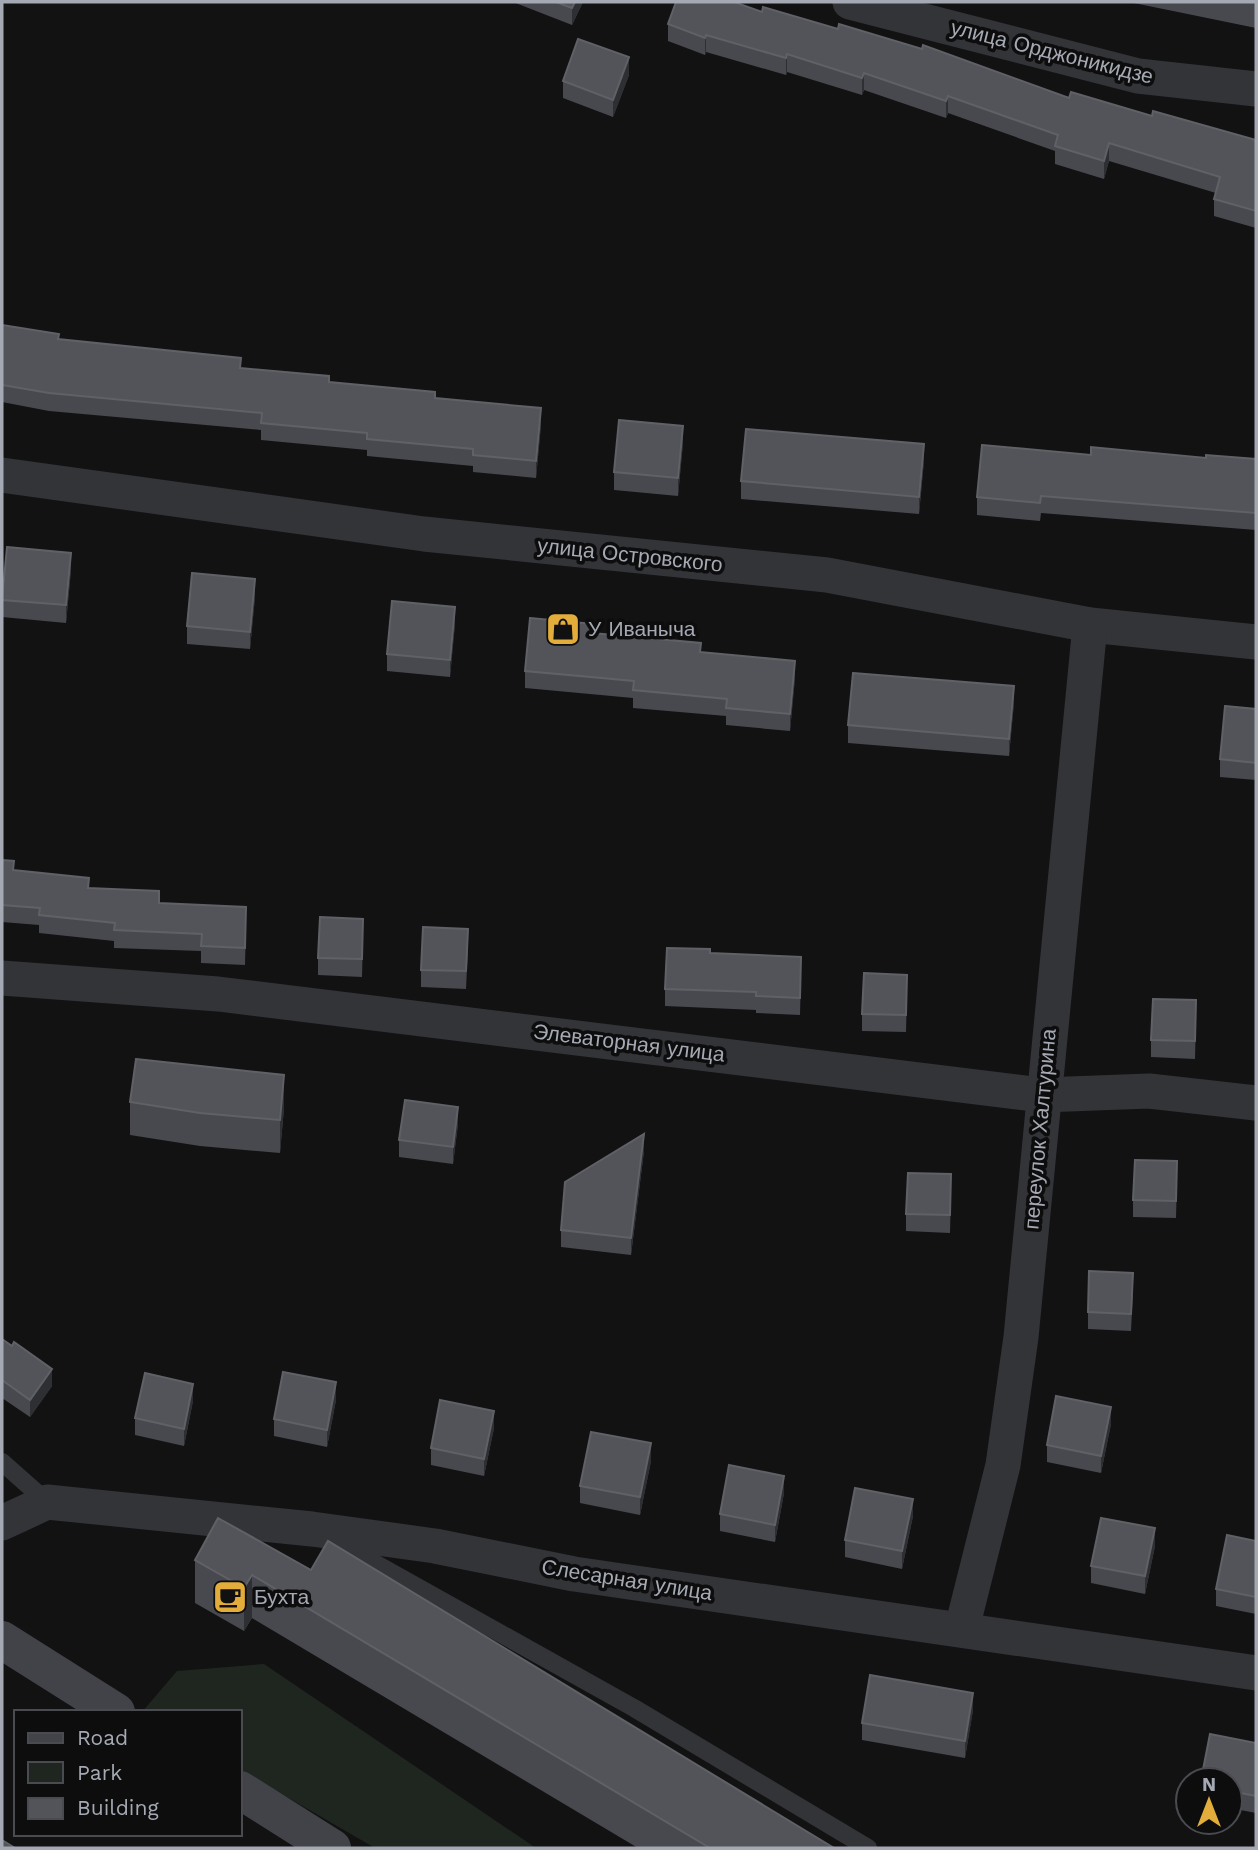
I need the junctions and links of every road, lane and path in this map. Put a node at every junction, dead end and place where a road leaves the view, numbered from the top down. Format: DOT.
graph roads {
  1 [pos="850,2"];
  2 [pos="1256,89"];
  3 [pos="2,475"];
  4 [pos="1090,625"];
  5 [pos="1256,642"];
  6 [pos="2,978"];
  7 [pos="1042,1095"];
  8 [pos="1256,1103"];
  9 [pos="2,1462"];
  10 [pos="47,1502"];
  11 [pos="2,1523"];
  12 [pos="312,1529"];
  13 [pos="962,1628"];
  14 [pos="2,1640"];
  15 [pos="1256,1673"];
  16 [pos="113,1710"];
  17 [pos="242,1791"];
  18 [pos="332,1848"];
  19 [pos="869,1848"];
  1 -- 2 [label="street, улица Орджоникидзе"];
  3 -- 4 [label="street, улица Островского"];
  4 -- 5 [label="street, улица Островского"];
  4 -- 7 [label="street, переулок Халтурина"];
  6 -- 7 [label="street, Элеваторная улица"];
  7 -- 8 [label="street, Элеваторная улица"];
  7 -- 13 [label="street, переулок Халтурина"];
  9 -- 10 [label="lane"];
  10 -- 11 [label="street"];
  10 -- 12 [label="street, Слесарная улица"];
  12 -- 13 [label="street, Слесарная улица"];
  12 -- 19 [label="lane"];
  13 -- 15 [label="street, Слесарная улица"];
  14 -- 16 [label="main road"];
  17 -- 18 [label="main road"];
}
